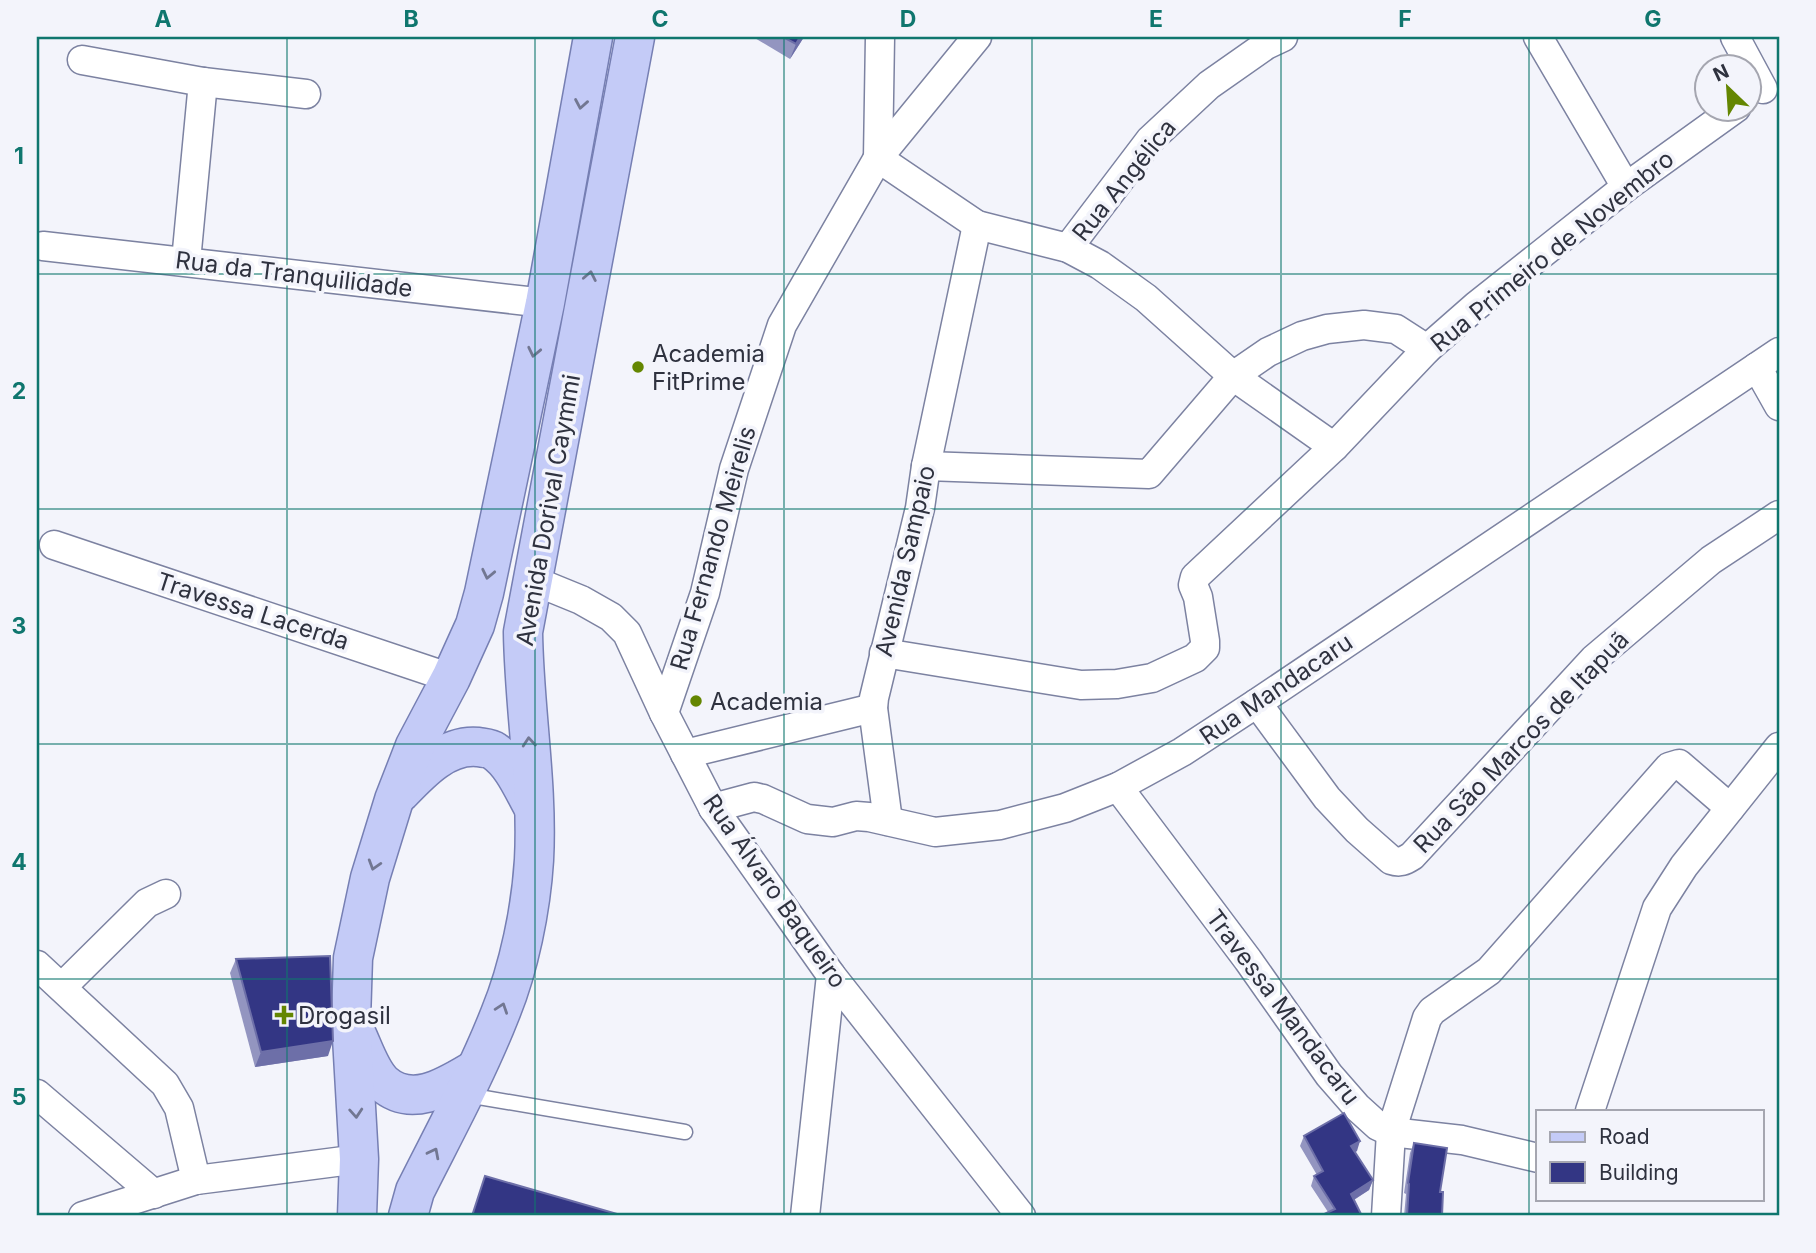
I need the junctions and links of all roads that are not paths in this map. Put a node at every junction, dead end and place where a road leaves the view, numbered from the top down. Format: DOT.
graph roads {
  1 [pos="593,37"];
  2 [pos="635,37"];
  3 [pos="880,37"];
  4 [pos="976,37"];
  5 [pos="1283,37"];
  6 [pos="1538,37"];
  7 [pos="82,60"];
  8 [pos="203,82"];
  9 [pos="306,94"];
  10 [pos="1717,122"];
  11 [pos="878,158"];
  12 [pos="1626,187"];
  13 [pos="977,225"];
  14 [pos="43,246"];
  15 [pos="1068,248"];
  16 [pos="186,261"];
  17 [pos="545,303"];
  18 [pos="1427,349"];
  19 [pos="1768,360"];
  20 [pos="1233,376"];
  21 [pos="1779,406"];
  22 [pos="1334,447"];
  23 [pos="926,466"];
  24 [pos="1779,514"];
  25 [pos="54,545"];
  26 [pos="533,580"];
  27 [pos="884,653"];
  28 [pos="452,678"];
  29 [pos="1256,703"];
  30 [pos="873,708"];
  31 [pos="664,713"];
  32 [pos="1779,747"];
  33 [pos="685,754"];
  34 [pos="1118,787"];
  35 [pos="394,800"];
  36 [pos="713,808"];
  37 [pos="1730,808"];
  38 [pos="535,810"];
  39 [pos="888,821"];
  40 [pos="166,894"];
  41 [pos="37,965"];
  42 [pos="831,975"];
  43 [pos="62,987"];
  44 [pos="351,1020"];
  45 [pos="468,1082"];
  46 [pos="37,1094"];
  47 [pos="1590,1110"];
  48 [pos="685,1132"];
  49 [pos="1391,1132"];
  50 [pos="359,1158"];
  51 [pos="1536,1158"];
  52 [pos="196,1180"];
  53 [pos="154,1194"];
  54 [pos="86,1216"];
  55 [pos="357,1216"];
  56 [pos="408,1216"];
  57 [pos="805,1216"];
  58 [pos="1021,1216"];
  59 [pos="1386,1216"];
  1 -- 17 [label="main road, Avenida Dorival Caymmi, one-way"];
  26 -- 2 [label="main road, Avenida Dorival Caymmi, one-way"];
  3 -- 11 [label="street"];
  4 -- 11 [label="street, Rua Fernando Meirelis"];
  5 -- 15 [label="street, Rua Angélica"];
  6 -- 12 [label="street"];
  7 -- 8 [label="street"];
  8 -- 9 [label="street"];
  8 -- 16 [label="street"];
  10 -- 12 [label="street, Rua Primeiro de Novembro"];
  11 -- 13 [label="street, Rua Angélica"];
  11 -- 31 [label="street, Rua Fernando Meirelis"];
  12 -- 18 [label="street, Rua Primeiro de Novembro"];
  13 -- 15 [label="street, Rua Angélica"];
  13 -- 23 [label="street, Avenida Sampaio"];
  14 -- 16 [label="street, Rua da Tranquilidade"];
  15 -- 20 [label="street"];
  16 -- 17 [label="street, Rua da Tranquilidade"];
  17 -- 28 [label="main road, Avenida Dorival Caymmi, one-way"];
  18 -- 20 [label="street"];
  18 -- 22 [label="street, Rua Primeiro de Novembro"];
  19 -- 21 [label="street"];
  19 -- 29 [label="street, Rua Mandacaru"];
  20 -- 22 [label="street"];
  20 -- 23 [label="street"];
  22 -- 27 [label="street, Rua Primeiro de Novembro"];
  23 -- 27 [label="street, Avenida Sampaio"];
  24 -- 29 [label="street, Rua São Marcos de Itapuã"];
  25 -- 28 [label="street, Travessa Lacerda"];
  26 -- 31 [label="street, Rua Álvaro Baqueiro"];
  38 -- 26 [label="main road, Avenida Dorival Caymmi, one-way"];
  27 -- 30 [label="street, Avenida Sampaio"];
  28 -- 35 [label="main road, Avenida Dorival Caymmi"];
  29 -- 34 [label="street, Rua Mandacaru"];
  30 -- 33 [label="street"];
  30 -- 39 [label="street, Avenida Sampaio"];
  31 -- 33 [label="street, Rua Álvaro Baqueiro"];
  32 -- 37 [label="street"];
  33 -- 36 [label="street, Rua Álvaro Baqueiro"];
  34 -- 39 [label="street, Rua Mandacaru"];
  34 -- 49 [label="street, Travessa Mandacaru"];
  35 -- 38 [label="main road"];
  35 -- 44 [label="main road, Avenida Dorival Caymmi, one-way"];
  36 -- 39 [label="street, Rua Mandacaru"];
  36 -- 42 [label="street, Rua Álvaro Baqueiro"];
  37 -- 47 [label="street"];
  37 -- 49 [label="street"];
  45 -- 38 [label="main road, Avenida Dorival Caymmi, one-way"];
  40 -- 43 [label="street"];
  41 -- 43 [label="street"];
  42 -- 57 [label="street"];
  42 -- 58 [label="street, Rua Álvaro Baqueiro"];
  43 -- 52 [label="street"];
  44 -- 45 [label="main road"];
  44 -- 50 [label="main road, Avenida Dorival Caymmi, one-way"];
  45 -- 48 [label="lane"];
  56 -- 45 [label="main road, Avenida Dorival Caymmi, one-way"];
  46 -- 53 [label="street"];
  49 -- 51 [label="street, Travessa Mandacaru"];
  49 -- 59 [label="street"];
  50 -- 52 [label="street"];
  50 -- 55 [label="main road, Avenida Dorival Caymmi"];
  52 -- 53 [label="street"];
  53 -- 54 [label="street"];
}
